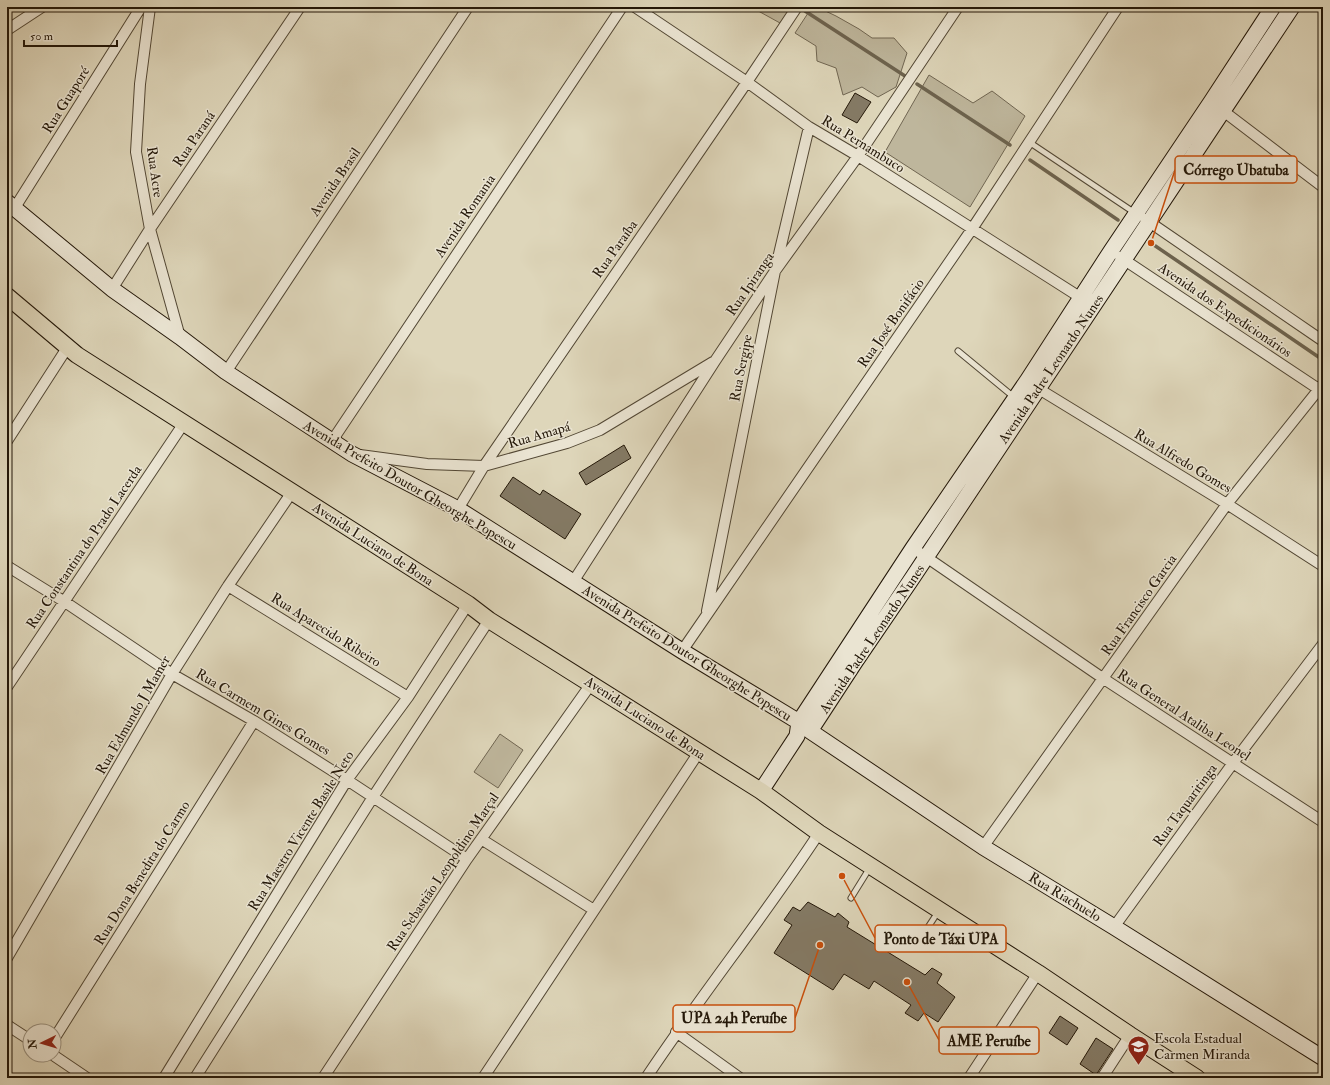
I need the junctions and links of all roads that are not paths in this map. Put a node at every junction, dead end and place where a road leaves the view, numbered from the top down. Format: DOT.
graph roads {
  1 [pos="42,7"];
  2 [pos="141,7"];
  3 [pos="150,7"];
  4 [pos="300,7"];
  5 [pos="468,7"];
  6 [pos="622,7"];
  7 [pos="635,7"];
  8 [pos="797,7"];
  9 [pos="958,7"];
  10 [pos="1118,7"];
  11 [pos="1273,7"];
  12 [pos="1292,7"];
  13 [pos="7,30"];
  14 [pos="748,82"];
  15 [pos="1217,107"];
  16 [pos="809,127"];
  17 [pos="1029,142"];
  18 [pos="858,156"];
  19 [pos="1323,187"];
  20 [pos="11,205"];
  21 [pos="1136,213"];
  22 [pos="1149,222"];
  23 [pos="150,229"];
  24 [pos="972,229"];
  25 [pos="1111,251"];
  26 [pos="1124,259"];
  27 [pos="775,271"];
  28 [pos="112,289"];
  29 [pos="7,296"];
  30 [pos="1087,302"];
  31 [pos="180,337"];
  32 [pos="1323,341"];
  33 [pos="67,348"];
  34 [pos="958,351"];
  35 [pos="715,361"];
  36 [pos="226,372"];
  37 [pos="1033,385"];
  38 [pos="1322,388"];
  39 [pos="1016,398"];
  40 [pos="184,423"];
  41 [pos="7,441"];
  42 [pos="332,441"];
  43 [pos="352,454"];
  44 [pos="484,466"];
  45 [pos="292,492"];
  46 [pos="1228,504"];
  47 [pos="458,509"];
  48 [pos="913,548"];
  49 [pos="926,557"];
  50 [pos="7,566"];
  51 [pos="1323,566"];
  52 [pos="573,582"];
  53 [pos="228,586"];
  54 [pos="65,602"];
  55 [pos="468,604"];
  56 [pos="706,615"];
  57 [pos="489,620"];
  58 [pos="1323,644"];
  59 [pos="682,651"];
  60 [pos="172,674"];
  61 [pos="1104,680"];
  62 [pos="591,684"];
  63 [pos="7,687"];
  64 [pos="408,698"];
  65 [pos="254,721"];
  66 [pos="802,730"];
  67 [pos="699,752"];
  68 [pos="1233,763"];
  69 [pos="347,780"];
  70 [pos="761,791"];
  71 [pos="373,797"];
  72 [pos="1323,822"];
  73 [pos="819,834"];
  74 [pos="481,839"];
  75 [pos="983,847"];
  76 [pos="467,859"];
  77 [pos="870,866"];
  78 [pos="851,898"];
  79 [pos="594,910"];
  80 [pos="939,910"];
  81 [pos="1114,927"];
  82 [pos="919,941"];
  83 [pos="7,958"];
  84 [pos="1038,972"];
  85 [pos="7,1025"];
  86 [pos="62,1026"];
  87 [pos="676,1032"];
  88 [pos="22,1035"];
  89 [pos="1130,1035"];
  90 [pos="1323,1058"];
  91 [pos="62,1061"];
  92 [pos="88,1078"];
  93 [pos="164,1078"];
  94 [pos="195,1078"];
  95 [pos="323,1078"];
  96 [pos="483,1078"];
  97 [pos="646,1078"];
  98 [pos="740,1078"];
  99 [pos="969,1078"];
  100 [pos="1102,1078"];
  101 [pos="1197,1078"];
  1 -- 13 [label="street"];
  2 -- 20 [label="street, Rua Guaporé"];
  3 -- 23 [label="street, Rua Acre"];
  4 -- 23 [label="street, Rua Paraná"];
  5 -- 36 [label="street, Avenida Brasil"];
  6 -- 42 [label="street, Avenida Romania"];
  7 -- 14 [label="street, Rua Pernambuco"];
  8 -- 14 [label="street, Rua Paraíba"];
  9 -- 18 [label="street, Rua Ipiranga"];
  10 -- 17 [label="street, Rua José Bonifácio"];
  11 -- 15 [label="street, Avenida Padre Leonardo Nunes"];
  12 -- 15 [label="street, Avenida Padre Leonardo Nunes"];
  14 -- 16 [label="street, Rua Pernambuco"];
  14 -- 44 [label="street, Rua Paraíba"];
  15 -- 19 [label="street"];
  15 -- 21 [label="street, Avenida Padre Leonardo Nunes"];
  15 -- 22 [label="street, Avenida Padre Leonardo Nunes"];
  16 -- 18 [label="street, Rua Pernambuco"];
  16 -- 27 [label="street, Rua Sergipe"];
  17 -- 21 [label="lane, Avenida dos Expedicionários"];
  17 -- 24 [label="street, Rua José Bonifácio"];
  18 -- 24 [label="street, Rua Pernambuco"];
  18 -- 27 [label="street, Rua Ipiranga"];
  20 -- 28 [label="street, Avenida Prefeito Doutor Gheorghe Popescu"];
  21 -- 22 [label="street, Avenida dos Expedicionários"];
  21 -- 25 [label="street, Avenida Padre Leonardo Nunes"];
  22 -- 26 [label="street, Avenida Padre Leonardo Nunes"];
  22 -- 32 [label="street, Avenida dos Expedicionários"];
  23 -- 28 [label="street, Rua Paraná"];
  23 -- 31 [label="street, Rua Acre"];
  24 -- 30 [label="street, Rua Pernambuco"];
  24 -- 56 [label="street, Rua José Bonifácio"];
  25 -- 26 [label="street, Avenida dos Expedicionários"];
  25 -- 30 [label="street, Avenida Padre Leonardo Nunes"];
  26 -- 30 [label="street, Avenida Padre Leonardo Nunes"];
  26 -- 38 [label="street, Avenida dos Expedicionários"];
  27 -- 35 [label="street, Rua Ipiranga"];
  27 -- 56 [label="street, Rua Sergipe"];
  28 -- 31 [label="street, Avenida Prefeito Doutor Gheorghe Popescu"];
  29 -- 33 [label="main road, Avenida Luciano de Bona"];
  30 -- 37 [label="street, Avenida Padre Leonardo Nunes"];
  31 -- 36 [label="street, Avenida Prefeito Doutor Gheorghe Popescu"];
  33 -- 40 [label="main road, Avenida Luciano de Bona"];
  33 -- 41 [label="street"];
  34 -- 39 [label="lane"];
  35 -- 44 [label="street, Rua Amapá"];
  35 -- 52 [label="street, Rua Ipiranga"];
  36 -- 42 [label="street, Avenida Prefeito Doutor Gheorghe Popescu"];
  37 -- 39 [label="street, Avenida Padre Leonardo Nunes"];
  37 -- 46 [label="street, Rua Alfredo Gomes"];
  37 -- 49 [label="street, Avenida Padre Leonardo Nunes"];
  38 -- 46 [label="street, Rua Francisco Garcia"];
  39 -- 48 [label="street, Avenida Padre Leonardo Nunes"];
  40 -- 45 [label="main road, Avenida Luciano de Bona"];
  40 -- 54 [label="street, Rua Constantina do Prado Lacerda"];
  42 -- 43 [label="street, Avenida Prefeito Doutor Gheorghe Popescu"];
  43 -- 44 [label="street, Rua Amapá"];
  43 -- 47 [label="street, Avenida Prefeito Doutor Gheorghe Popescu"];
  44 -- 47 [label="street, Rua Paraíba"];
  45 -- 53 [label="street, Rua Edmundo J Mamer"];
  45 -- 55 [label="main road, Avenida Luciano de Bona"];
  46 -- 51 [label="street, Rua Alfredo Gomes"];
  46 -- 61 [label="street, Rua Francisco Garcia"];
  47 -- 52 [label="street, Avenida Prefeito Doutor Gheorghe Popescu"];
  48 -- 49 [label="street, Rua General Ataliba Leonel"];
  48 -- 66 [label="street, Avenida Padre Leonardo Nunes"];
  49 -- 61 [label="street, Rua General Ataliba Leonel"];
  49 -- 66 [label="street, Avenida Padre Leonardo Nunes"];
  50 -- 54 [label="street, Rua Carmem Gines Gomes"];
  52 -- 59 [label="street, Avenida Prefeito Doutor Gheorghe Popescu"];
  53 -- 60 [label="street, Rua Edmundo J Mamer"];
  53 -- 64 [label="street, Rua Aparecido Ribeiro"];
  54 -- 60 [label="street, Rua Carmem Gines Gomes"];
  54 -- 63 [label="street, Rua Constantina do Prado Lacerda"];
  55 -- 57 [label="main road, Avenida Luciano de Bona"];
  55 -- 64 [label="street, Rua Maestro Vicente Basile Neto"];
  56 -- 59 [label="street, Rua José Bonifácio"];
  57 -- 62 [label="main road, Avenida Luciano de Bona"];
  57 -- 71 [label="street"];
  58 -- 68 [label="street, Rua Taquaritinga"];
  59 -- 66 [label="street, Avenida Prefeito Doutor Gheorghe Popescu"];
  60 -- 65 [label="street, Rua Carmem Gines Gomes"];
  60 -- 83 [label="street, Rua Edmundo J Mamer"];
  61 -- 68 [label="street, Rua General Ataliba Leonel"];
  61 -- 75 [label="street, Rua Francisco Garcia"];
  62 -- 67 [label="main road, Avenida Luciano de Bona"];
  62 -- 74 [label="street, Rua Sebastião Leopoldino Marçal"];
  64 -- 69 [label="street, Rua Maestro Vicente Basile Neto"];
  65 -- 69 [label="street, Rua Carmem Gines Gomes"];
  65 -- 86 [label="street, Rua Dona Benedita do Carmo"];
  66 -- 70 [label="street"];
  66 -- 75 [label="street, Rua Riachuelo"];
  67 -- 70 [label="main road, Avenida Luciano de Bona"];
  67 -- 79 [label="street"];
  68 -- 72 [label="street, Rua General Ataliba Leonel"];
  68 -- 81 [label="street, Rua Taquaritinga"];
  69 -- 71 [label="street, Rua Carmem Gines Gomes"];
  69 -- 93 [label="street, Rua Maestro Vicente Basile Neto"];
  70 -- 73 [label="main road, Avenida Luciano de Bona"];
  71 -- 76 [label="street, Rua Carmem Gines Gomes"];
  71 -- 94 [label="street"];
  73 -- 77 [label="main road, Avenida Luciano de Bona"];
  73 -- 87 [label="street"];
  74 -- 76 [label="street, Rua Sebastião Leopoldino Marçal"];
  74 -- 79 [label="street"];
  75 -- 81 [label="street, Rua Riachuelo"];
  76 -- 95 [label="street, Rua Sebastião Leopoldino Marçal"];
  77 -- 78 [label="lane"];
  77 -- 80 [label="main road, Avenida Luciano de Bona"];
  79 -- 96 [label="street"];
  80 -- 82 [label="lane"];
  80 -- 84 [label="main road, Avenida Luciano de Bona"];
  81 -- 90 [label="street, Rua Riachuelo"];
  84 -- 89 [label="main road, Avenida Luciano de Bona"];
  84 -- 99 [label="street"];
  85 -- 88 [label="street"];
  87 -- 97 [label="street"];
  87 -- 98 [label="street"];
  89 -- 100 [label="street"];
  89 -- 101 [label="main road, Avenida Luciano de Bona"];
  91 -- 92 [label="street"];
}
